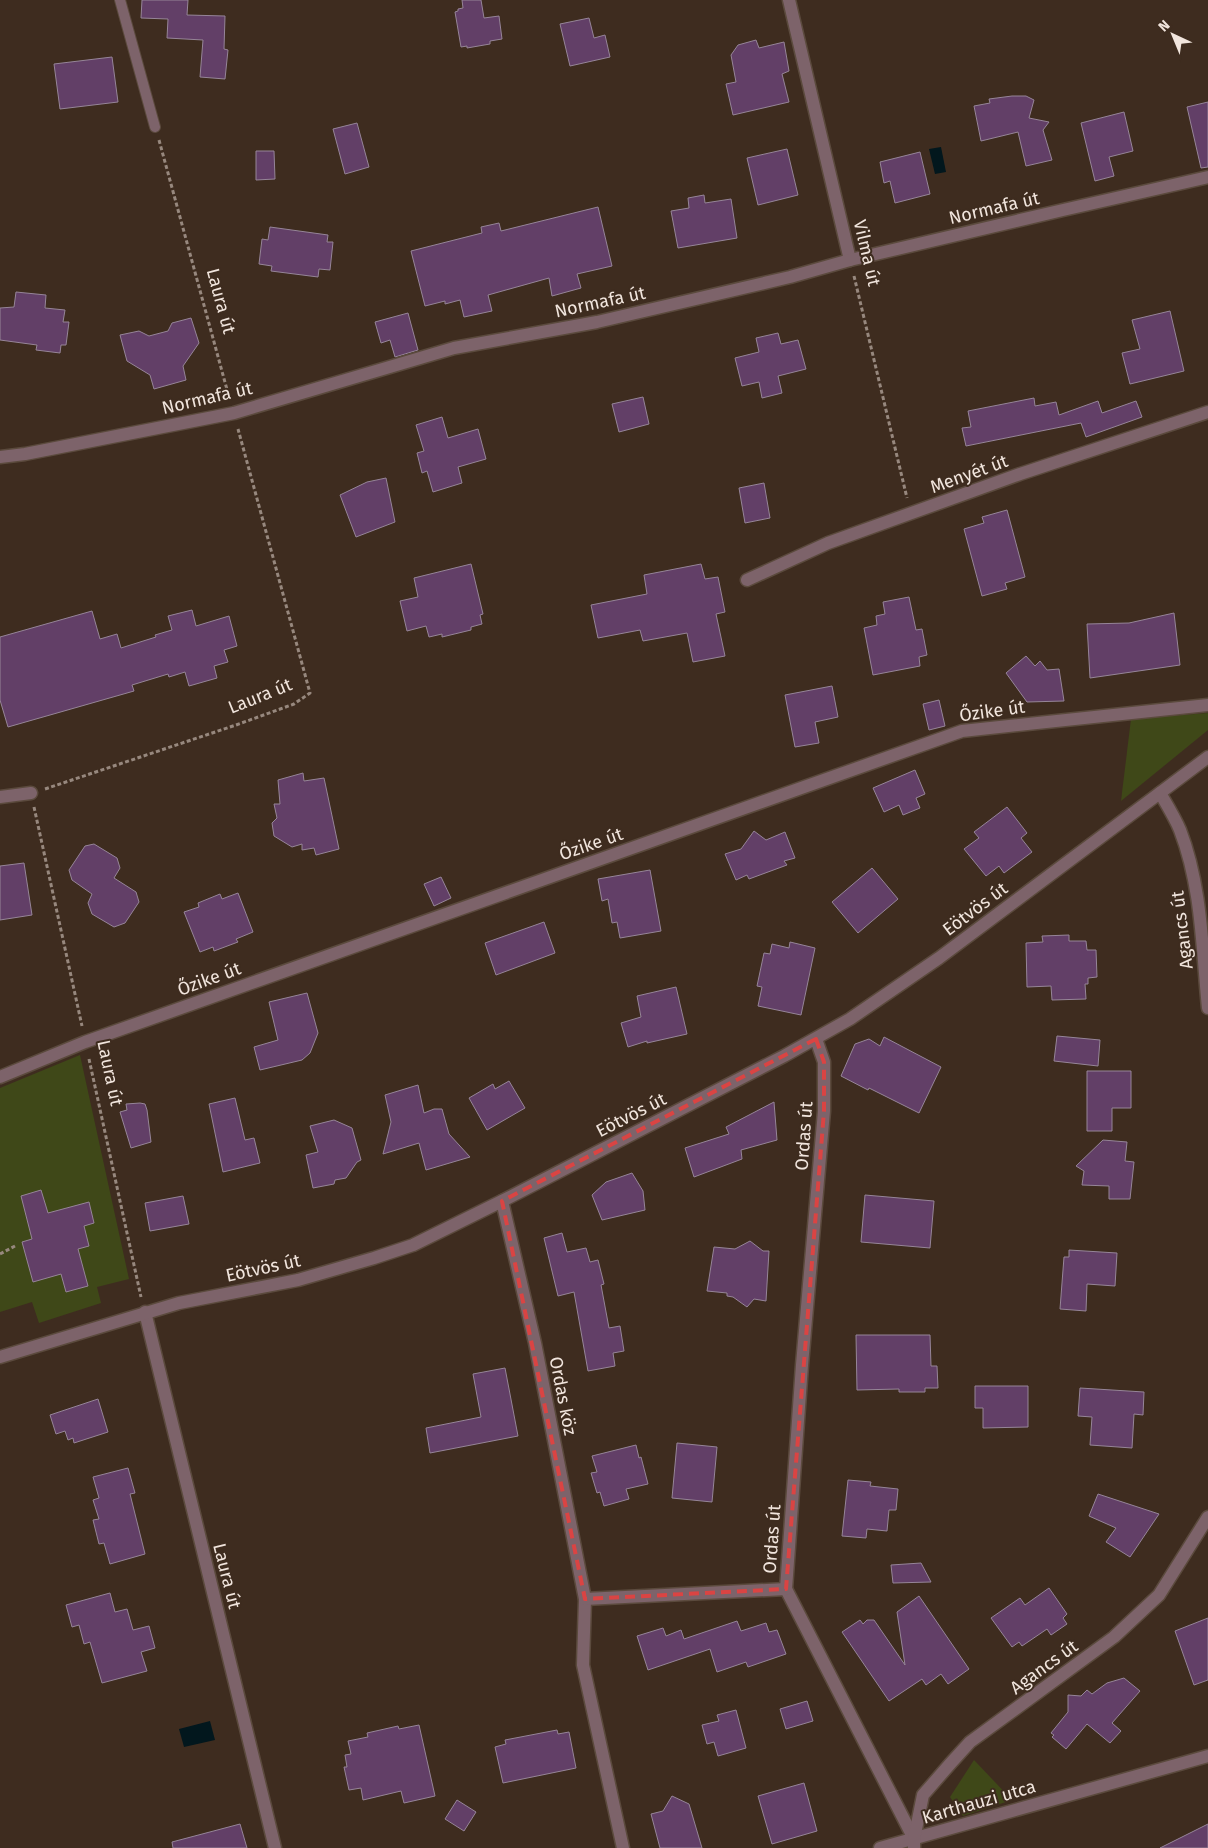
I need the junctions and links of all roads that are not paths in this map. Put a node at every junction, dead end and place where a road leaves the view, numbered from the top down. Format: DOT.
graph roads {
  1 [pos="120,0"];
  2 [pos="790,0"];
  3 [pos="155,127"];
  4 [pos="1208,177"];
  5 [pos="850,260"];
  6 [pos="1208,412"];
  7 [pos="0,457"];
  8 [pos="747,580"];
  9 [pos="1208,705"];
  10 [pos="1208,757"];
  11 [pos="31,793"];
  12 [pos="1160,793"];
  13 [pos="0,797"];
  14 [pos="1208,1008"];
  15 [pos="816,1039"];
  16 [pos="0,1076"];
  17 [pos="502,1201"];
  18 [pos="145,1312"];
  19 [pos="0,1357"];
  20 [pos="1208,1517"];
  21 [pos="786,1589"];
  22 [pos="585,1599"];
  23 [pos="1208,1756"];
  24 [pos="914,1844"];
  25 [pos="275,1848"];
  26 [pos="623,1848"];
  27 [pos="880,1848"];
  1 -- 3 [label="lane"];
  2 -- 5 [label="street, Vilma út"];
  4 -- 5 [label="street, Normafa út"];
  5 -- 7 [label="street, Normafa út"];
  6 -- 8 [label="street, Menyét út"];
  9 -- 16 [label="street, Őzike út"];
  10 -- 12 [label="street, Eötvös út"];
  11 -- 13 [label="street"];
  12 -- 14 [label="street, Agancs út"];
  12 -- 15 [label="street, Eötvös út"];
  15 -- 17 [label="street, Eötvös út"];
  15 -- 21 [label="street, Ordas út"];
  17 -- 18 [label="street, Eötvös út"];
  17 -- 22 [label="street, Ordas köz"];
  18 -- 19 [label="street, Eötvös út"];
  18 -- 25 [label="street, Laura út"];
  20 -- 24 [label="street, Agancs út"];
  21 -- 22 [label="street, Ordas út"];
  21 -- 24 [label="street, Karthauzi utca"];
  22 -- 26 [label="street"];
  23 -- 24 [label="street, Karthauzi utca"];
  24 -- 27 [label="street"];
}
